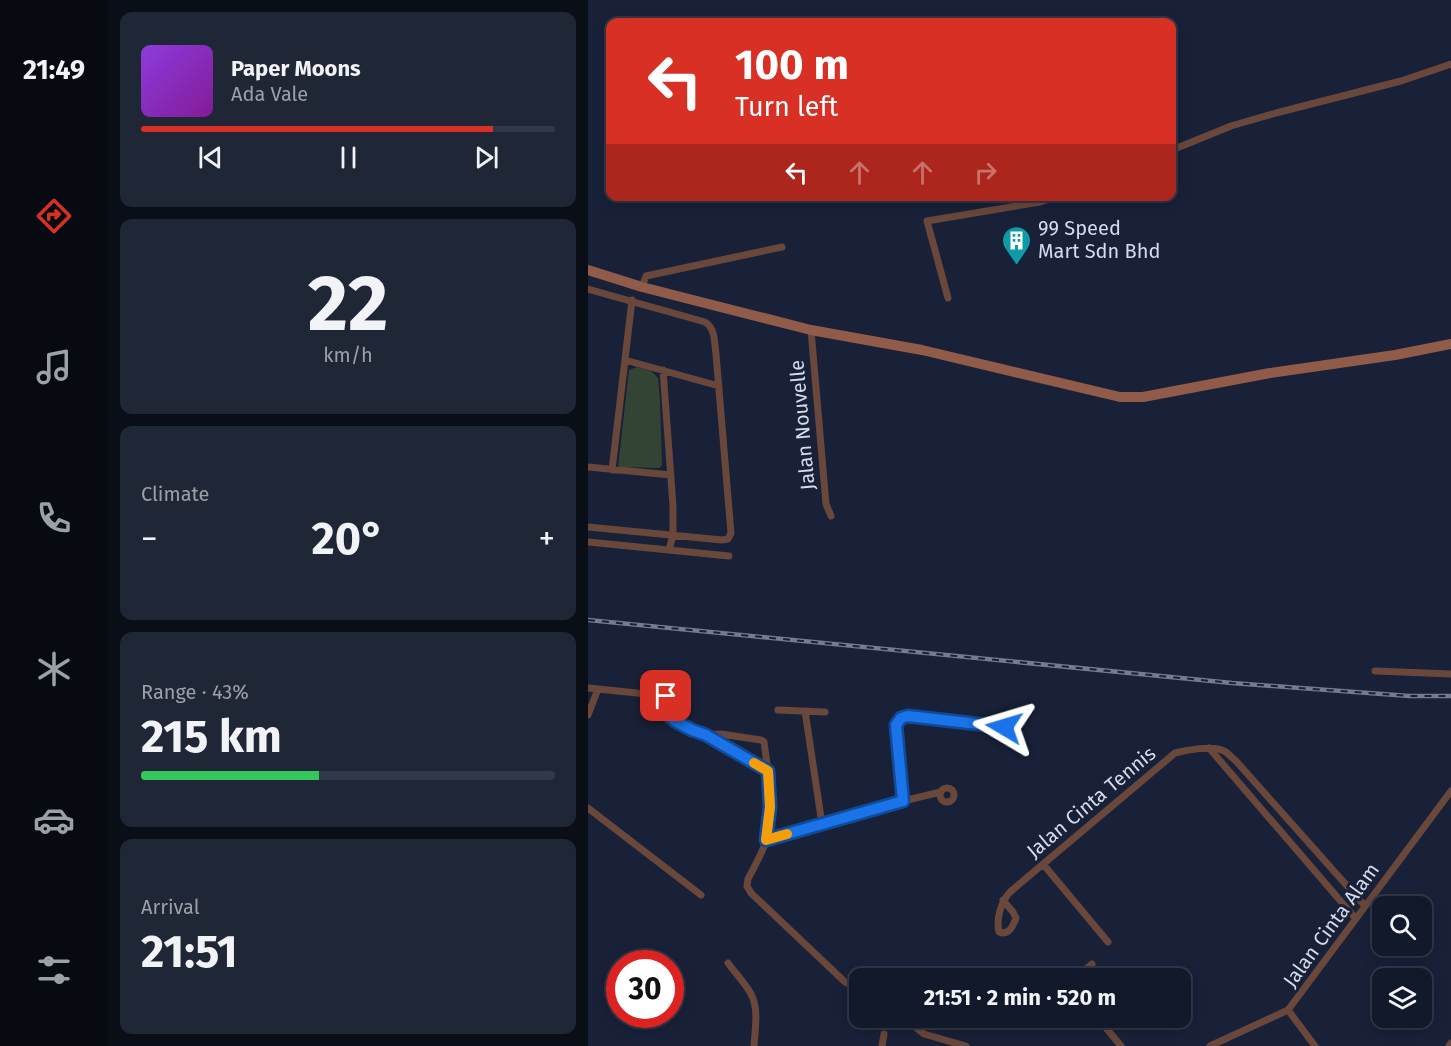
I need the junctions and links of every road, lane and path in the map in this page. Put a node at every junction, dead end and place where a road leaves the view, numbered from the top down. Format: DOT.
graph roads {
  1 [pos="1451,64"];
  2 [pos="1176,148"];
  3 [pos="1043,201"];
  4 [pos="782,247"];
  5 [pos="588,270"];
  6 [pos="642,287"];
  7 [pos="588,289"];
  8 [pos="948,298"];
  9 [pos="632,300"];
  10 [pos="811,330"];
  11 [pos="1451,344"];
  12 [pos="625,360"];
  13 [pos="663,370"];
  14 [pos="719,386"];
  15 [pos="588,467"];
  16 [pos="612,470"];
  17 [pos="671,475"];
  18 [pos="831,516"];
  19 [pos="588,527"];
  20 [pos="673,535"];
  21 [pos="588,542"];
  22 [pos="669,550"];
  23 [pos="729,556"];
  24 [pos="1375,671"];
  25 [pos="1451,674"];
  26 [pos="588,688"];
  27 [pos="598,689"];
  28 [pos="666,696"];
  29 [pos="778,710"];
  30 [pos="806,711"];
  31 [pos="825,712"];
  32 [pos="588,716"];
  33 [pos="675,721"];
  34 [pos="1004,727"];
  35 [pos="706,735"];
  36 [pos="1209,748"];
  37 [pos="1236,761"];
  38 [pos="1227,769"];
  39 [pos="768,771"];
  40 [pos="1451,791"];
  41 [pos="941,792"];
  42 [pos="903,801"];
  43 [pos="588,808"];
  44 [pos="822,824"];
  45 [pos="766,840"];
  46 [pos="1043,864"];
  47 [pos="701,895"];
  48 [pos="1003,900"];
  49 [pos="1365,906"];
  50 [pos="1356,919"];
  51 [pos="1108,942"];
  52 [pos="728,963"];
  53 [pos="1092,964"];
  54 [pos="1087,968"];
  55 [pos="849,984"];
  56 [pos="1288,1010"];
  57 [pos="917,1028"];
  58 [pos="1106,1028"];
  59 [pos="884,1034"];
  60 [pos="754,1046"];
  61 [pos="882,1046"];
  62 [pos="966,1046"];
  63 [pos="1121,1046"];
  64 [pos="1210,1046"];
  65 [pos="1315,1046"];
  1 -- 2 [label="street"];
  3 -- 8 [label="street"];
  4 -- 6 [label="street"];
  5 -- 6 [label="street"];
  6 -- 10 [label="street"];
  7 -- 9 [label="street"];
  9 -- 12 [label="street"];
  9 -- 14 [label="street"];
  10 -- 11 [label="street"];
  10 -- 18 [label="street, Jalan Nouvelle"];
  12 -- 13 [label="street"];
  12 -- 16 [label="street"];
  13 -- 14 [label="street"];
  13 -- 17 [label="street"];
  14 -- 20 [label="street"];
  15 -- 16 [label="street"];
  16 -- 17 [label="street"];
  17 -- 20 [label="street"];
  19 -- 20 [label="street"];
  20 -- 22 [label="street"];
  21 -- 22 [label="street"];
  22 -- 23 [label="street"];
  24 -- 25 [label="street"];
  26 -- 27 [label="street"];
  27 -- 28 [label="street"];
  27 -- 32 [label="street"];
  28 -- 33 [label="street"];
  28 -- 33 [label="street"];
  29 -- 30 [label="street"];
  30 -- 31 [label="street"];
  30 -- 44 [label="street"];
  33 -- 35 [label="street"];
  34 -- 42 [label="street"];
  35 -- 39 [label="street"];
  35 -- 39 [label="street"];
  36 -- 37 [label="street"];
  36 -- 38 [label="street"];
  36 -- 46 [label="street, Jalan Cinta Tennis"];
  37 -- 38 [label="street"];
  37 -- 49 [label="street"];
  38 -- 50 [label="street"];
  39 -- 45 [label="street"];
  40 -- 49 [label="street, Jalan Cinta Alam"];
  41 -- 42 [label="street"];
  42 -- 44 [label="street"];
  43 -- 47 [label="street"];
  44 -- 45 [label="street"];
  45 -- 55 [label="street"];
  46 -- 48 [label="street, Jalan Cinta Tennis"];
  46 -- 51 [label="street"];
  49 -- 50 [label="street, Jalan Cinta Alam"];
  50 -- 56 [label="street, Jalan Cinta Alam"];
  52 -- 60 [label="street"];
  53 -- 54 [label="street"];
  56 -- 64 [label="street, Jalan Cinta Alam"];
  56 -- 65 [label="street"];
  57 -- 62 [label="street"];
  58 -- 63 [label="street"];
  59 -- 61 [label="street"];
}
